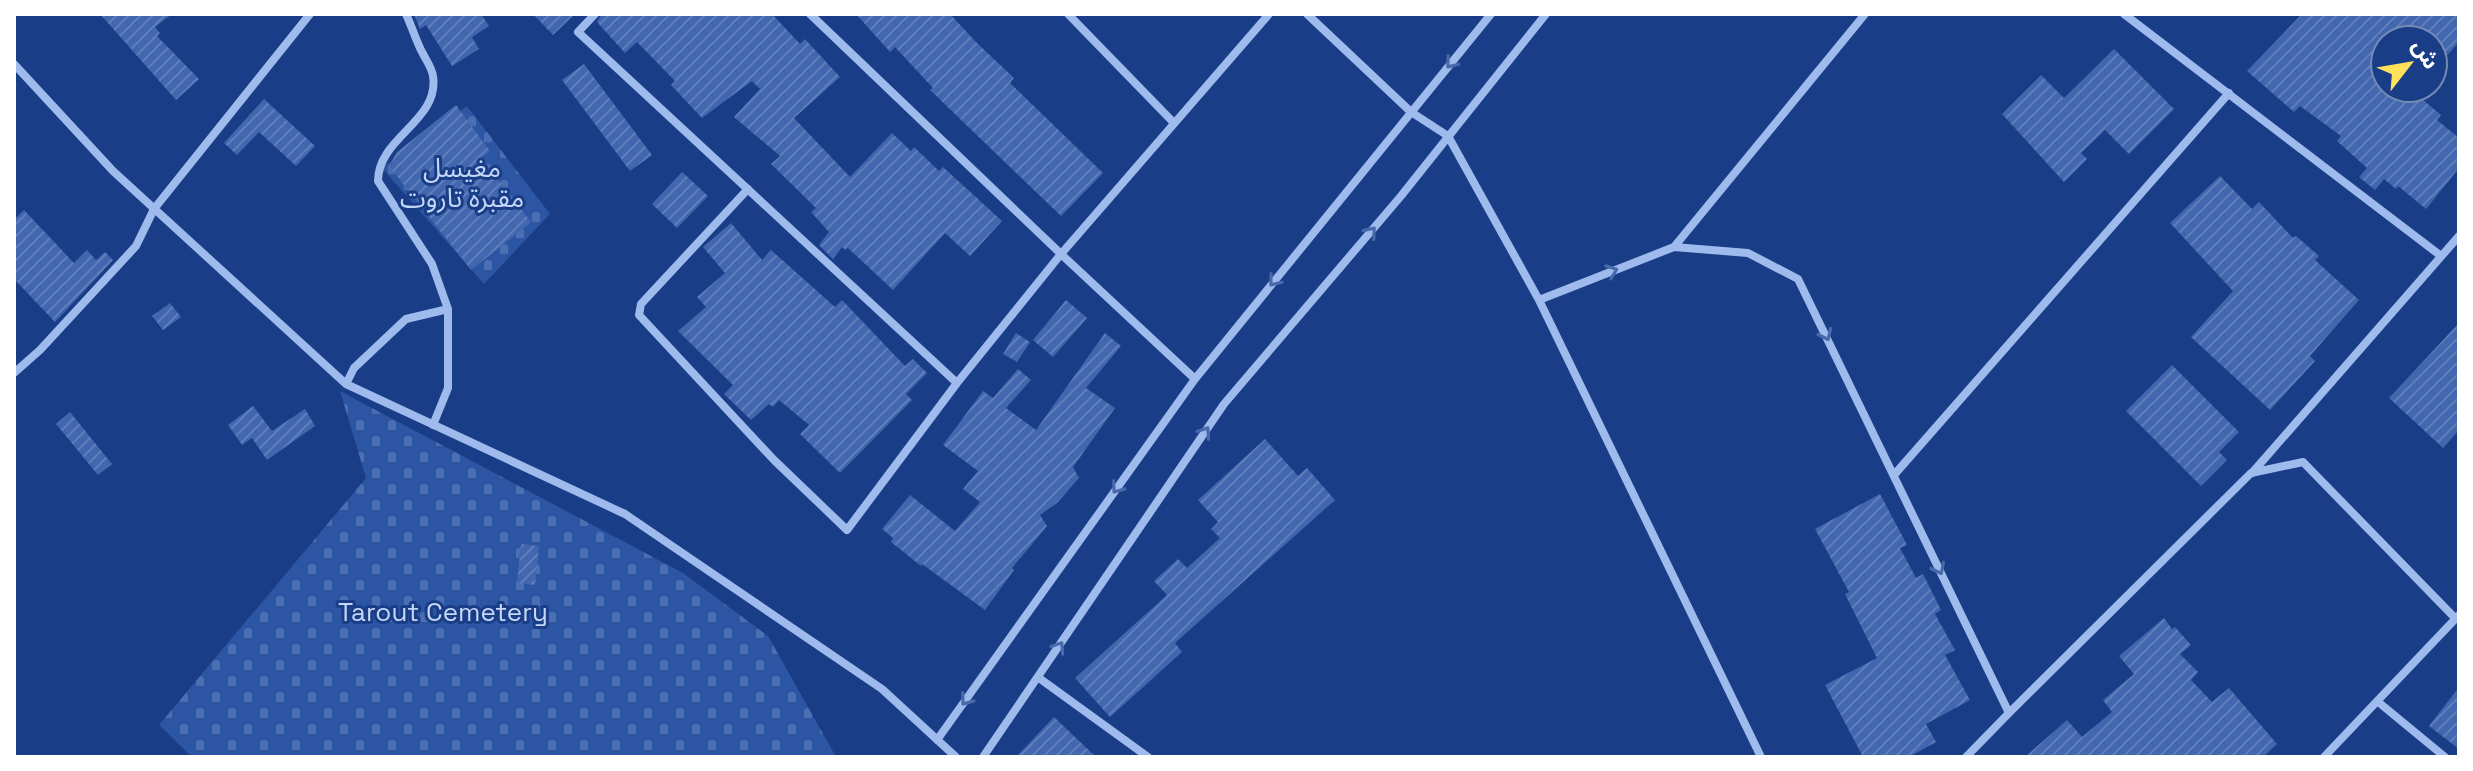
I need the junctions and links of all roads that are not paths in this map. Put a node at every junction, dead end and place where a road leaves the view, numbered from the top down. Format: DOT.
graph roads {
  1 [pos="310,14"];
  2 [pos="406,14"];
  3 [pos="595,14"];
  4 [pos="810,14"];
  5 [pos="1068,14"];
  6 [pos="1269,14"];
  7 [pos="1307,14"];
  8 [pos="1491,14"];
  9 [pos="1546,14"];
  10 [pos="1865,14"];
  11 [pos="2124,14"];
  12 [pos="14,64"];
  13 [pos="2229,93"];
  14 [pos="1411,112"];
  15 [pos="1174,123"];
  16 [pos="1448,136"];
  17 [pos="748,189"];
  18 [pos="154,209"];
  19 [pos="2459,236"];
  20 [pos="1674,247"];
  21 [pos="1061,254"];
  22 [pos="2441,256"];
  23 [pos="1539,300"];
  24 [pos="448,309"];
  25 [pos="14,373"];
  26 [pos="1195,379"];
  27 [pos="957,383"];
  28 [pos="346,384"];
  29 [pos="433,425"];
  30 [pos="2251,473"];
  31 [pos="1894,475"];
  32 [pos="2457,617"];
  33 [pos="1039,678"];
  34 [pos="2377,701"];
  35 [pos="2009,713"];
  36 [pos="937,740"];
  37 [pos="956,757"];
  38 [pos="983,757"];
  39 [pos="1148,757"];
  40 [pos="1761,757"];
  41 [pos="1966,757"];
  42 [pos="2324,757"];
  43 [pos="2445,757"];
  1 -- 18 [label="street"];
  2 -- 24 [label="street"];
  3 -- 17 [label="street"];
  4 -- 21 [label="street"];
  5 -- 15 [label="street"];
  6 -- 15 [label="street"];
  7 -- 14 [label="street"];
  8 -- 14 [label="street, one-way"];
  9 -- 16 [label="street"];
  10 -- 20 [label="street"];
  11 -- 13 [label="street"];
  12 -- 18 [label="street"];
  13 -- 22 [label="street"];
  13 -- 31 [label="street"];
  14 -- 16 [label="street"];
  14 -- 26 [label="street, one-way"];
  15 -- 21 [label="street"];
  16 -- 23 [label="street"];
  33 -- 16 [label="street, one-way"];
  17 -- 27 [label="street"];
  17 -- 27 [label="street"];
  18 -- 25 [label="street"];
  18 -- 28 [label="street"];
  19 -- 22 [label="street"];
  23 -- 20 [label="street, one-way"];
  20 -- 31 [label="street, one-way"];
  21 -- 26 [label="street"];
  21 -- 27 [label="street"];
  22 -- 30 [label="street"];
  23 -- 40 [label="street"];
  24 -- 28 [label="street"];
  24 -- 29 [label="street"];
  26 -- 36 [label="street, one-way"];
  28 -- 29 [label="street"];
  29 -- 36 [label="street"];
  30 -- 32 [label="street"];
  30 -- 35 [label="street"];
  31 -- 35 [label="street, one-way"];
  32 -- 34 [label="street"];
  33 -- 38 [label="street"];
  33 -- 39 [label="street"];
  34 -- 42 [label="street"];
  34 -- 43 [label="street"];
  35 -- 41 [label="street"];
  36 -- 37 [label="street"];
}
